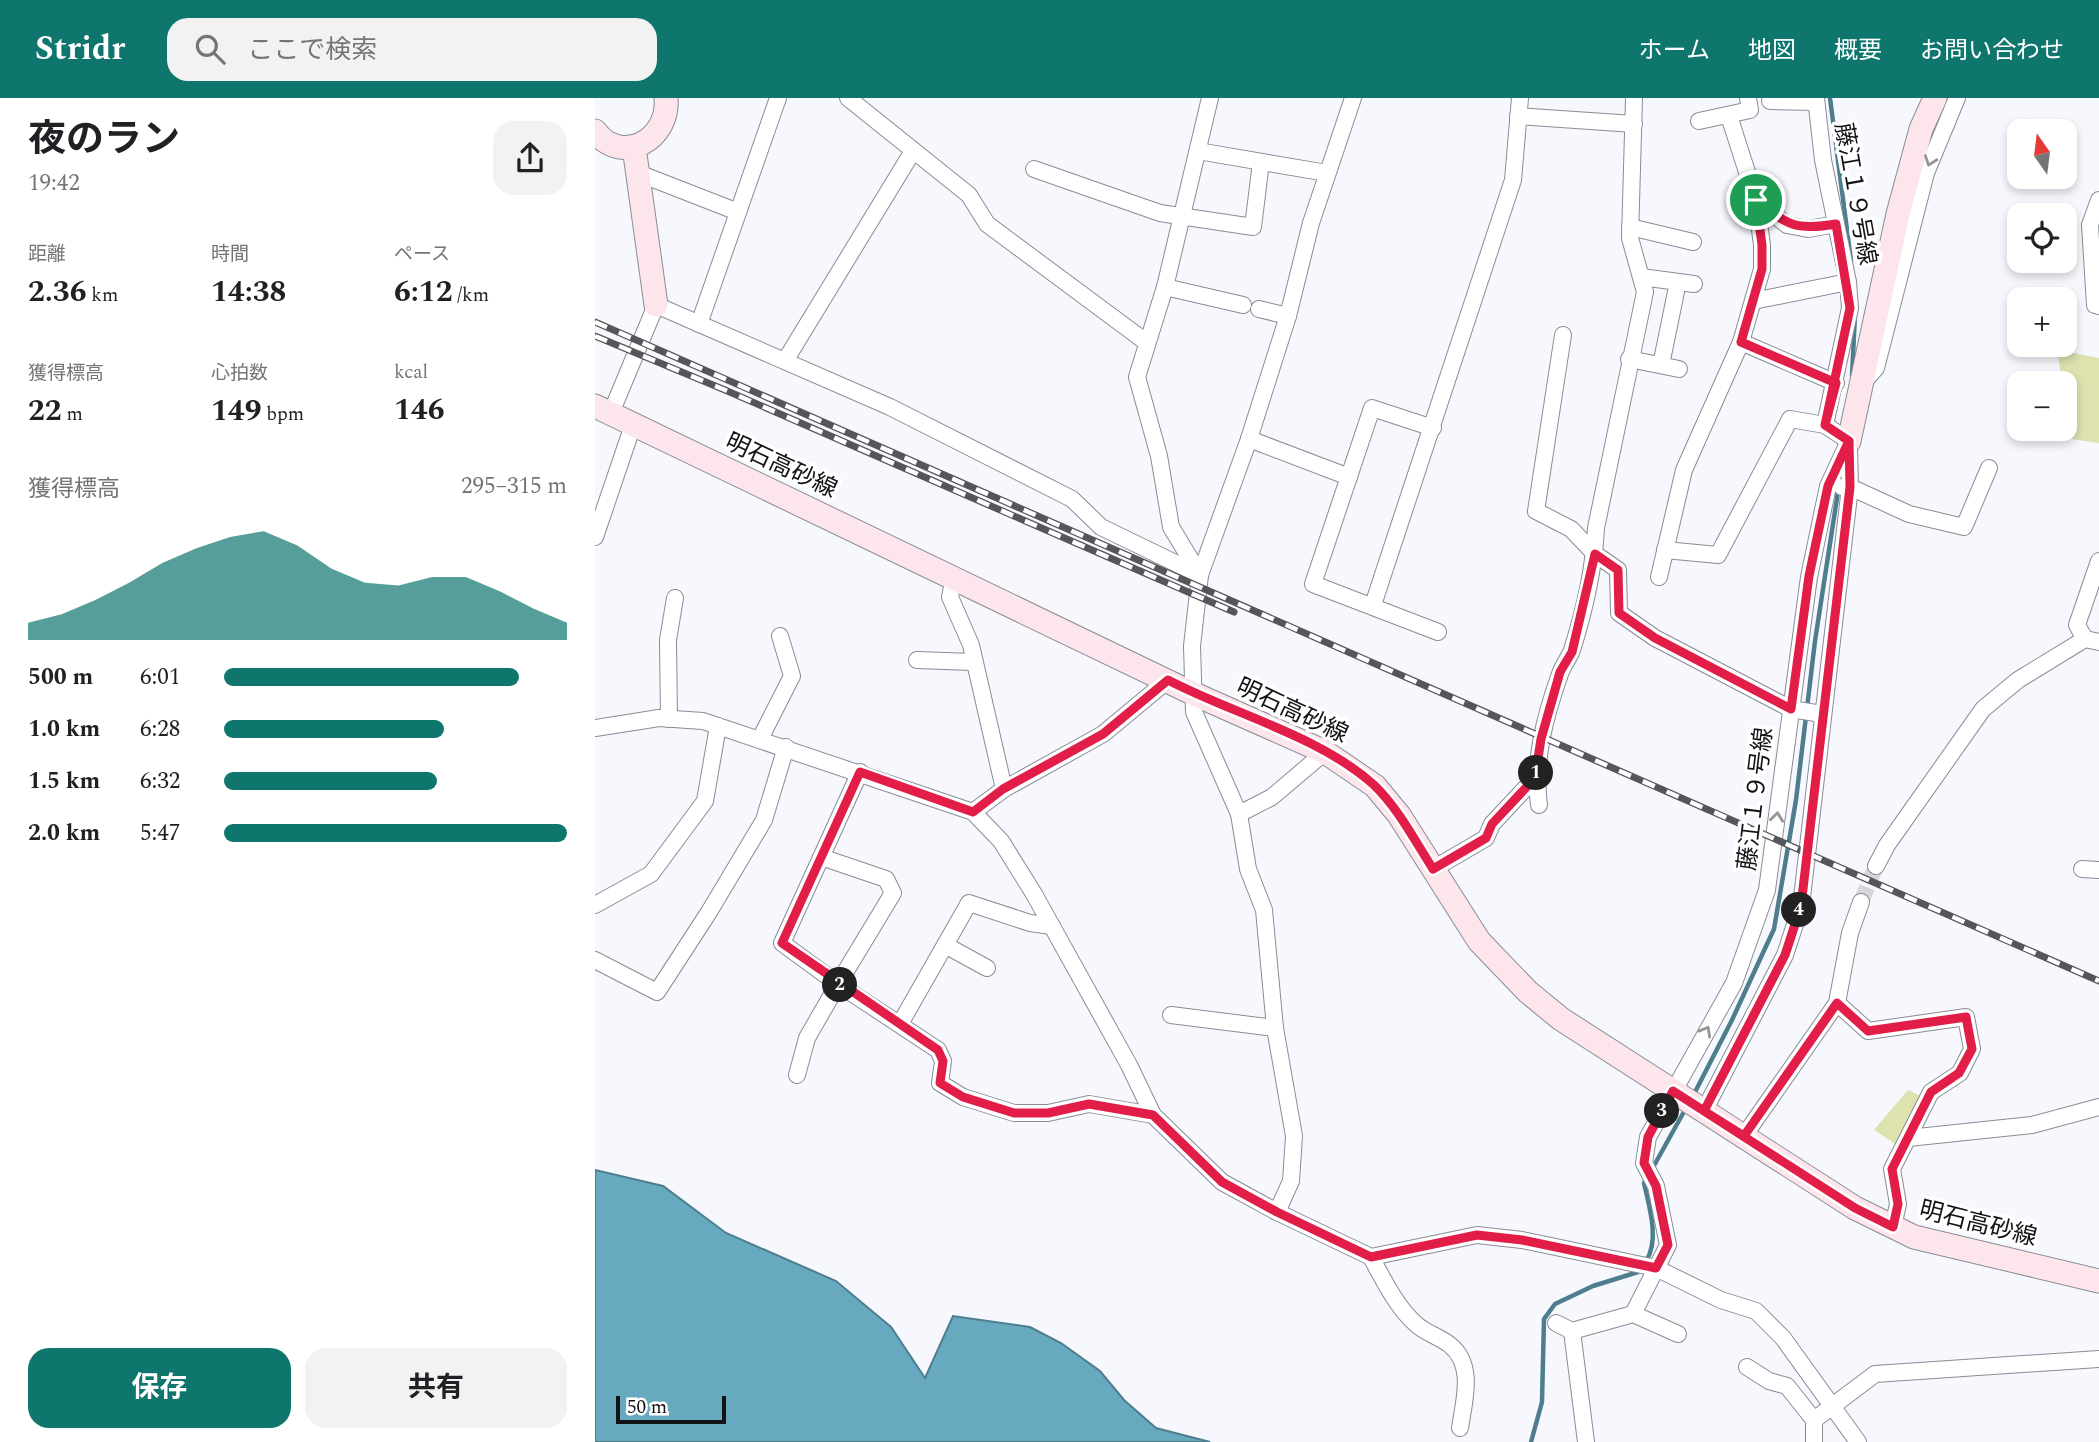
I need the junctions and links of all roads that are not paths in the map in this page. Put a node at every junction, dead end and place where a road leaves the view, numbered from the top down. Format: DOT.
graph roads {
  1 [pos="669,98"];
  2 [pos="778,98"];
  3 [pos="848,98"];
  4 [pos="1210,98"];
  5 [pos="1353,98"];
  6 [pos="1520,98"];
  7 [pos="1635,98"];
  8 [pos="1748,98"];
  9 [pos="1935,98"];
  10 [pos="1957,98"];
  11 [pos="1816,100"];
  12 [pos="1770,101"];
  13 [pos="1518,116"];
  14 [pos="1729,116"];
  15 [pos="1699,121"];
  16 [pos="1634,124"];
  17 [pos="595,131"];
  18 [pos="634,147"];
  19 [pos="913,151"];
  20 [pos="1198,151"];
  21 [pos="1261,162"];
  22 [pos="1034,169"];
  23 [pos="638,173"];
  24 [pos="1327,173"];
  25 [pos="1756,200"];
  26 [pos="2099,200"];
  27 [pos="738,212"];
  28 [pos="1182,218"];
  29 [pos="1836,224"];
  30 [pos="1630,228"];
  31 [pos="1693,242"];
  32 [pos="1641,278"];
  33 [pos="1848,282"];
  34 [pos="1165,287"];
  35 [pos="1753,300"];
  36 [pos="656,305"];
  37 [pos="1243,305"];
  38 [pos="2099,306"];
  39 [pos="1259,309"];
  40 [pos="1288,316"];
  41 [pos="699,324"];
  42 [pos="1563,335"];
  43 [pos="1146,342"];
  44 [pos="1741,342"];
  45 [pos="1629,359"];
  46 [pos="785,361"];
  47 [pos="1661,365"];
  48 [pos="1679,369"];
  49 [pos="1847,385"];
  50 [pos="603,410"];
  51 [pos="633,425"];
  52 [pos="1825,425"];
  53 [pos="1433,428"];
  54 [pos="1249,439"];
  55 [pos="1849,441"];
  56 [pos="1989,468"];
  57 [pos="1349,477"];
  58 [pos="1828,486"];
  59 [pos="1850,487"];
  60 [pos="595,537"];
  61 [pos="1665,550"];
  62 [pos="1595,554"];
  63 [pos="2099,561"];
  64 [pos="1201,575"];
  65 [pos="954,577"];
  66 [pos="1659,578"];
  67 [pos="675,598"];
  68 [pos="1373,605"];
  69 [pos="1439,632"];
  70 [pos="780,636"];
  71 [pos="2092,640"];
  72 [pos="917,660"];
  73 [pos="972,662"];
  74 [pos="1168,680"];
  75 [pos="1192,693"];
  76 [pos="1791,709"];
  77 [pos="1822,714"];
  78 [pos="669,719"];
  79 [pos="718,726"];
  80 [pos="595,728"];
  81 [pos="760,739"];
  82 [pos="786,747"];
  83 [pos="1325,752"];
  84 [pos="860,772"];
  85 [pos="1535,778"];
  86 [pos="1003,789"];
  87 [pos="1539,805"];
  88 [pos="973,812"];
  89 [pos="1239,814"];
  90 [pos="821,857"];
  91 [pos="1876,866"];
  92 [pos="1433,869"];
  93 [pos="1861,902"];
  94 [pos="595,905"];
  95 [pos="1052,926"];
  96 [pos="945,945"];
  97 [pos="595,960"];
  98 [pos="987,968"];
  99 [pos="838,984"];
  100 [pos="1837,1003"];
  101 [pos="1171,1016"];
  102 [pos="900,1024"];
  103 [pos="1275,1028"];
  104 [pos="797,1075"];
  105 [pos="1689,1101"];
  106 [pos="2099,1107"];
  107 [pos="1153,1115"];
  108 [pos="1744,1136"];
  109 [pos="1908,1138"];
  110 [pos="1277,1212"];
  111 [pos="1893,1227"];
  112 [pos="1371,1257"];
  113 [pos="1656,1268"];
  114 [pos="2099,1281"];
  115 [pos="1633,1314"];
  116 [pos="1556,1323"];
  117 [pos="1572,1331"];
  118 [pos="1678,1334"];
  119 [pos="2099,1359"];
  120 [pos="1747,1367"];
  121 [pos="1834,1405"];
  122 [pos="1814,1420"];
  123 [pos="1460,1428"];
  124 [pos="1585,1442"];
  125 [pos="1814,1442"];
  126 [pos="1858,1442"];
  1 -- 18 [label="main road"];
  2 -- 27 [label="street"];
  3 -- 19 [label="street"];
  4 -- 20 [label="street"];
  5 -- 24 [label="street"];
  6 -- 13 [label="street"];
  7 -- 16 [label="street"];
  8 -- 14 [label="street"];
  9 -- 49 [label="main road"];
  10 -- 49 [label="street, one-way"];
  11 -- 12 [label="street"];
  11 -- 29 [label="street, 藤江１９号線"];
  13 -- 16 [label="street"];
  13 -- 53 [label="street"];
  14 -- 15 [label="street"];
  14 -- 25 [label="street"];
  16 -- 30 [label="street"];
  17 -- 18 [label="main road"];
  18 -- 23 [label="main road"];
  19 -- 43 [label="street"];
  19 -- 46 [label="street"];
  20 -- 21 [label="street"];
  20 -- 28 [label="street"];
  21 -- 24 [label="street"];
  21 -- 28 [label="street"];
  22 -- 28 [label="street"];
  23 -- 27 [label="street"];
  23 -- 36 [label="main road"];
  24 -- 40 [label="street"];
  25 -- 29 [label="street"];
  25 -- 35 [label="street"];
  26 -- 38 [label="street"];
  27 -- 41 [label="street"];
  28 -- 34 [label="street"];
  29 -- 33 [label="street, 藤江１９号線"];
  30 -- 31 [label="street"];
  30 -- 32 [label="street"];
  32 -- 45 [label="street"];
  32 -- 47 [label="street"];
  33 -- 35 [label="street"];
  33 -- 49 [label="street, 藤江１９号線"];
  34 -- 37 [label="street"];
  34 -- 43 [label="street"];
  35 -- 44 [label="street"];
  36 -- 41 [label="street"];
  36 -- 50 [label="street"];
  39 -- 40 [label="street"];
  40 -- 54 [label="street"];
  41 -- 46 [label="street"];
  42 -- 62 [label="street"];
  43 -- 64 [label="street"];
  44 -- 49 [label="street"];
  44 -- 61 [label="street"];
  45 -- 47 [label="street"];
  45 -- 62 [label="street"];
  46 -- 64 [label="street"];
  47 -- 48 [label="street"];
  49 -- 52 [label="street, 藤江１９号線"];
  49 -- 55 [label="main road"];
  50 -- 51 [label="main road, 明石高砂線"];
  51 -- 60 [label="street"];
  51 -- 65 [label="main road, 明石高砂線"];
  52 -- 55 [label="street"];
  52 -- 61 [label="street"];
  53 -- 57 [label="street"];
  53 -- 68 [label="street"];
  54 -- 57 [label="street"];
  54 -- 64 [label="street"];
  55 -- 58 [label="street, 藤江１９号線"];
  55 -- 59 [label="street"];
  56 -- 59 [label="street"];
  57 -- 68 [label="street"];
  58 -- 59 [label="street"];
  58 -- 76 [label="street, 藤江１９号線"];
  59 -- 77 [label="street"];
  61 -- 66 [label="street"];
  62 -- 76 [label="street"];
  62 -- 85 [label="street"];
  63 -- 71 [label="street"];
  64 -- 75 [label="street"];
  65 -- 73 [label="street"];
  65 -- 74 [label="main road, 明石高砂線"];
  67 -- 78 [label="street"];
  68 -- 69 [label="street"];
  70 -- 81 [label="street"];
  71 -- 91 [label="street"];
  72 -- 73 [label="street"];
  73 -- 86 [label="street"];
  74 -- 75 [label="main road, 明石高砂線"];
  74 -- 86 [label="street"];
  75 -- 83 [label="main road, 明石高砂線"];
  75 -- 89 [label="street"];
  76 -- 77 [label="street"];
  105 -- 76 [label="street, 藤江１９号線, one-way"];
  77 -- 105 [label="street"];
  78 -- 79 [label="street"];
  78 -- 80 [label="street"];
  79 -- 81 [label="street"];
  79 -- 94 [label="street"];
  81 -- 82 [label="street"];
  82 -- 84 [label="street"];
  82 -- 97 [label="street"];
  83 -- 89 [label="street"];
  83 -- 92 [label="main road, 明石高砂線"];
  84 -- 88 [label="street"];
  84 -- 90 [label="street"];
  85 -- 87 [label="street"];
  85 -- 92 [label="street"];
  86 -- 88 [label="street"];
  88 -- 95 [label="street"];
  89 -- 103 [label="street"];
  90 -- 99 [label="street"];
  90 -- 99 [label="street"];
  92 -- 105 [label="main road, 明石高砂線"];
  93 -- 100 [label="street"];
  95 -- 96 [label="street"];
  95 -- 107 [label="street"];
  96 -- 98 [label="street"];
  96 -- 102 [label="street"];
  99 -- 102 [label="street"];
  99 -- 104 [label="street"];
  100 -- 108 [label="street"];
  100 -- 109 [label="street"];
  101 -- 103 [label="street"];
  102 -- 107 [label="street"];
  103 -- 110 [label="street"];
  105 -- 108 [label="main road, 明石高砂線"];
  105 -- 113 [label="street"];
  106 -- 109 [label="street"];
  107 -- 110 [label="street"];
  108 -- 111 [label="main road, 明石高砂線"];
  109 -- 111 [label="street"];
  110 -- 112 [label="street"];
  111 -- 114 [label="main road, 明石高砂線"];
  112 -- 113 [label="street"];
  112 -- 123 [label="street"];
  113 -- 115 [label="street"];
  113 -- 121 [label="street"];
  115 -- 117 [label="street"];
  115 -- 118 [label="street"];
  116 -- 117 [label="street"];
  117 -- 124 [label="street"];
  119 -- 121 [label="street"];
  120 -- 122 [label="street"];
  121 -- 122 [label="street"];
  121 -- 126 [label="street"];
  122 -- 125 [label="street"];
}
